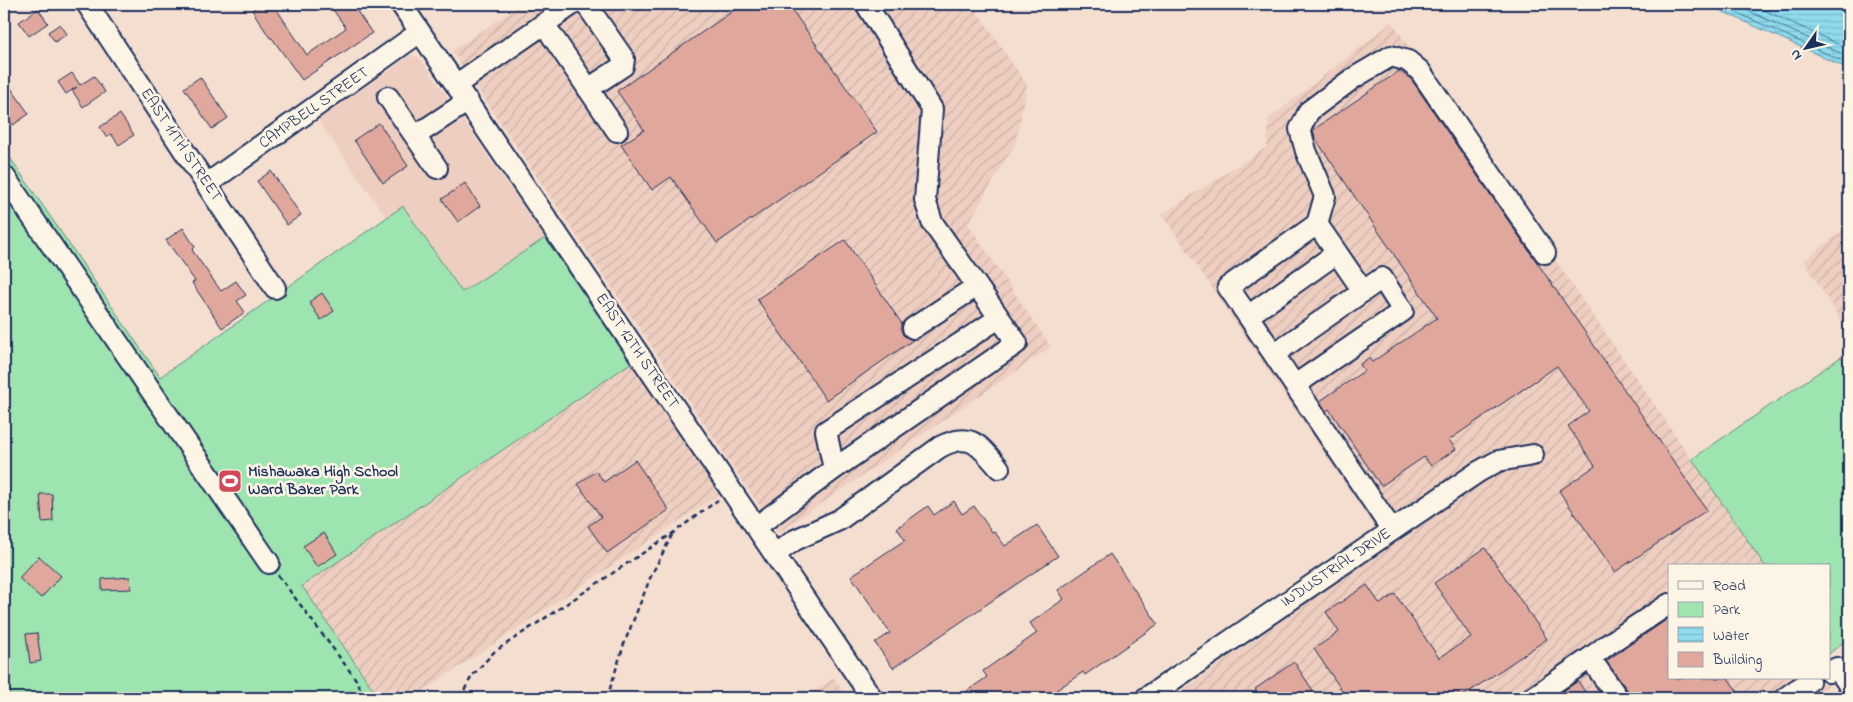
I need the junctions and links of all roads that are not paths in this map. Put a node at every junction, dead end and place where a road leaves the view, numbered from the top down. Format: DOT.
graph roads {
  1 [pos="87,4"];
  2 [pos="401,4"];
  3 [pos="573,4"];
  4 [pos="586,4"];
  5 [pos="866,4"];
  6 [pos="544,24"];
  7 [pos="420,32"];
  8 [pos="456,84"];
  9 [pos="588,89"];
  10 [pos="388,97"];
  11 [pos="468,101"];
  12 [pos="617,131"];
  13 [pos="415,136"];
  14 [pos="436,168"];
  15 [pos="4,176"];
  16 [pos="207,184"];
  17 [pos="1317,224"];
  18 [pos="1546,253"];
  19 [pos="1336,254"];
  20 [pos="977,286"];
  21 [pos="274,288"];
  22 [pos="1363,291"];
  23 [pos="1248,316"];
  24 [pos="999,318"];
  25 [pos="913,328"];
  26 [pos="1274,354"];
  27 [pos="1295,385"];
  28 [pos="1534,455"];
  29 [pos="999,468"];
  30 [pos="834,470"];
  31 [pos="756,527"];
  32 [pos="1392,530"];
  33 [pos="775,554"];
  34 [pos="269,563"];
  35 [pos="1668,605"];
  36 [pos="1590,658"];
  37 [pos="1830,672"];
  38 [pos="1809,680"];
  39 [pos="1849,685"];
  40 [pos="872,698"];
  41 [pos="1146,698"];
  42 [pos="1532,698"];
  43 [pos="1618,698"];
  44 [pos="1785,698"];
  1 -- 16 [label="street, EAST 11TH STREET"];
  2 -- 7 [label="street, EAST 12TH STREET"];
  3 -- 6 [label="street"];
  4 -- 9 [label="street"];
  5 -- 20 [label="street"];
  6 -- 8 [label="street"];
  6 -- 9 [label="street"];
  7 -- 8 [label="street, EAST 12TH STREET"];
  7 -- 16 [label="street, CAMPBELL STREET"];
  8 -- 11 [label="street, EAST 12TH STREET"];
  9 -- 12 [label="street"];
  10 -- 13 [label="street"];
  11 -- 13 [label="street"];
  11 -- 31 [label="street, EAST 12TH STREET"];
  13 -- 14 [label="street"];
  15 -- 34 [label="street"];
  16 -- 21 [label="street, EAST 11TH STREET"];
  17 -- 18 [label="street"];
  17 -- 19 [label="street"];
  17 -- 23 [label="street"];
  19 -- 22 [label="street"];
  19 -- 23 [label="street"];
  20 -- 24 [label="street"];
  20 -- 25 [label="street"];
  22 -- 26 [label="street"];
  22 -- 27 [label="street"];
  23 -- 26 [label="street"];
  24 -- 30 [label="street"];
  24 -- 30 [label="street"];
  26 -- 27 [label="street"];
  27 -- 32 [label="street"];
  28 -- 32 [label="street, INDUSTRIAL DRIVE"];
  29 -- 33 [label="street"];
  30 -- 31 [label="street"];
  31 -- 33 [label="street, EAST 12TH STREET"];
  32 -- 41 [label="street, INDUSTRIAL DRIVE"];
  33 -- 40 [label="street, EAST 12TH STREET"];
  35 -- 36 [label="street"];
  36 -- 42 [label="street"];
  36 -- 43 [label="street"];
  37 -- 39 [label="street"];
  38 -- 44 [label="street"];
}
